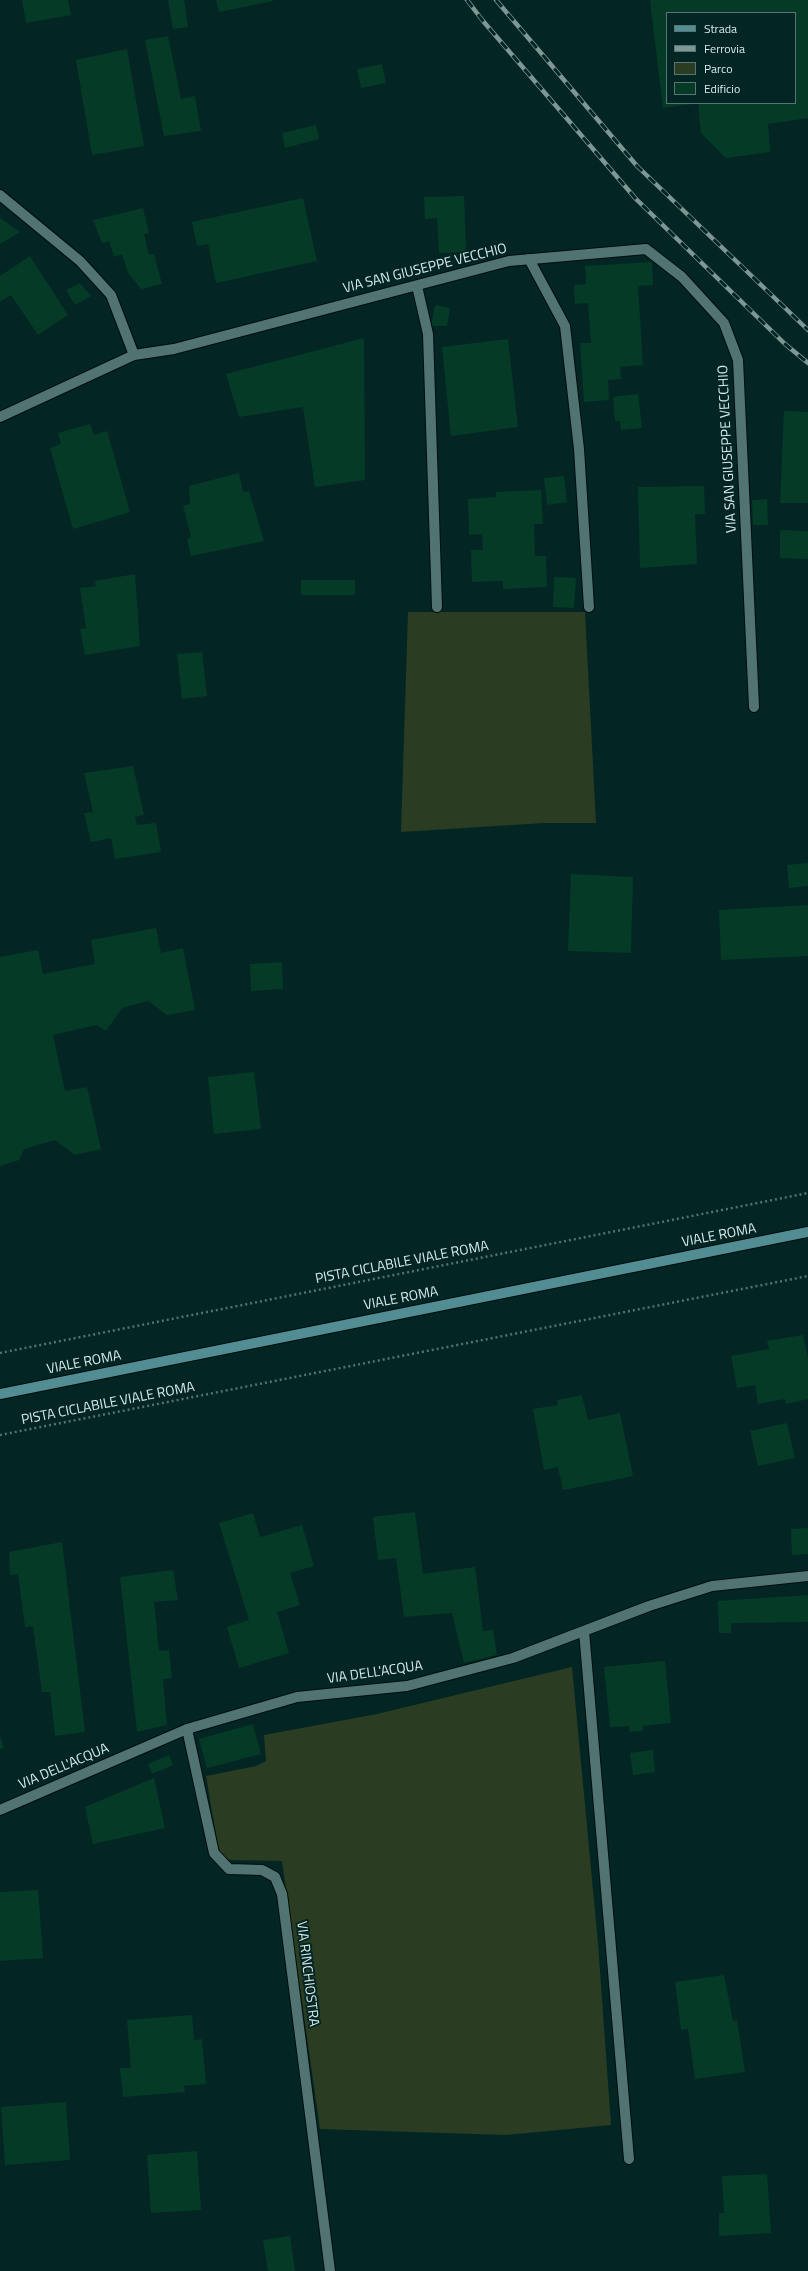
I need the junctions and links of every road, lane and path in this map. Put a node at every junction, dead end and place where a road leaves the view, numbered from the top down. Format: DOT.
graph roads {
  1 [pos="0,195"];
  2 [pos="529,259"];
  3 [pos="417,286"];
  4 [pos="134,355"];
  5 [pos="0,417"];
  6 [pos="437,607"];
  7 [pos="589,607"];
  8 [pos="754,707"];
  9 [pos="808,1193"];
  10 [pos="808,1232"];
  11 [pos="808,1276"];
  12 [pos="0,1353"];
  13 [pos="0,1394"];
  14 [pos="0,1435"];
  15 [pos="808,1576"];
  16 [pos="584,1631"];
  17 [pos="187,1729"];
  18 [pos="0,1810"];
  19 [pos="629,2159"];
  20 [pos="330,2271"];
  1 -- 4 [label="street"];
  2 -- 3 [label="street, VIA SAN GIUSEPPE VECCHIO"];
  2 -- 7 [label="street"];
  2 -- 8 [label="street, VIA SAN GIUSEPPE VECCHIO"];
  3 -- 4 [label="street, VIA SAN GIUSEPPE VECCHIO"];
  3 -- 6 [label="street"];
  4 -- 5 [label="street, VIA SAN GIUSEPPE VECCHIO"];
  9 -- 12 [label="path, PISTA CICLABILE VIALE ROMA"];
  10 -- 13 [label="main road, VIALE ROMA"];
  11 -- 14 [label="path, PISTA CICLABILE VIALE ROMA"];
  15 -- 16 [label="street, VIA DELL'ACQUA"];
  16 -- 17 [label="street, VIA DELL'ACQUA"];
  16 -- 19 [label="street"];
  17 -- 18 [label="street, VIA DELL'ACQUA"];
  17 -- 20 [label="street, VIA RINCHIOSTRA"];
}
